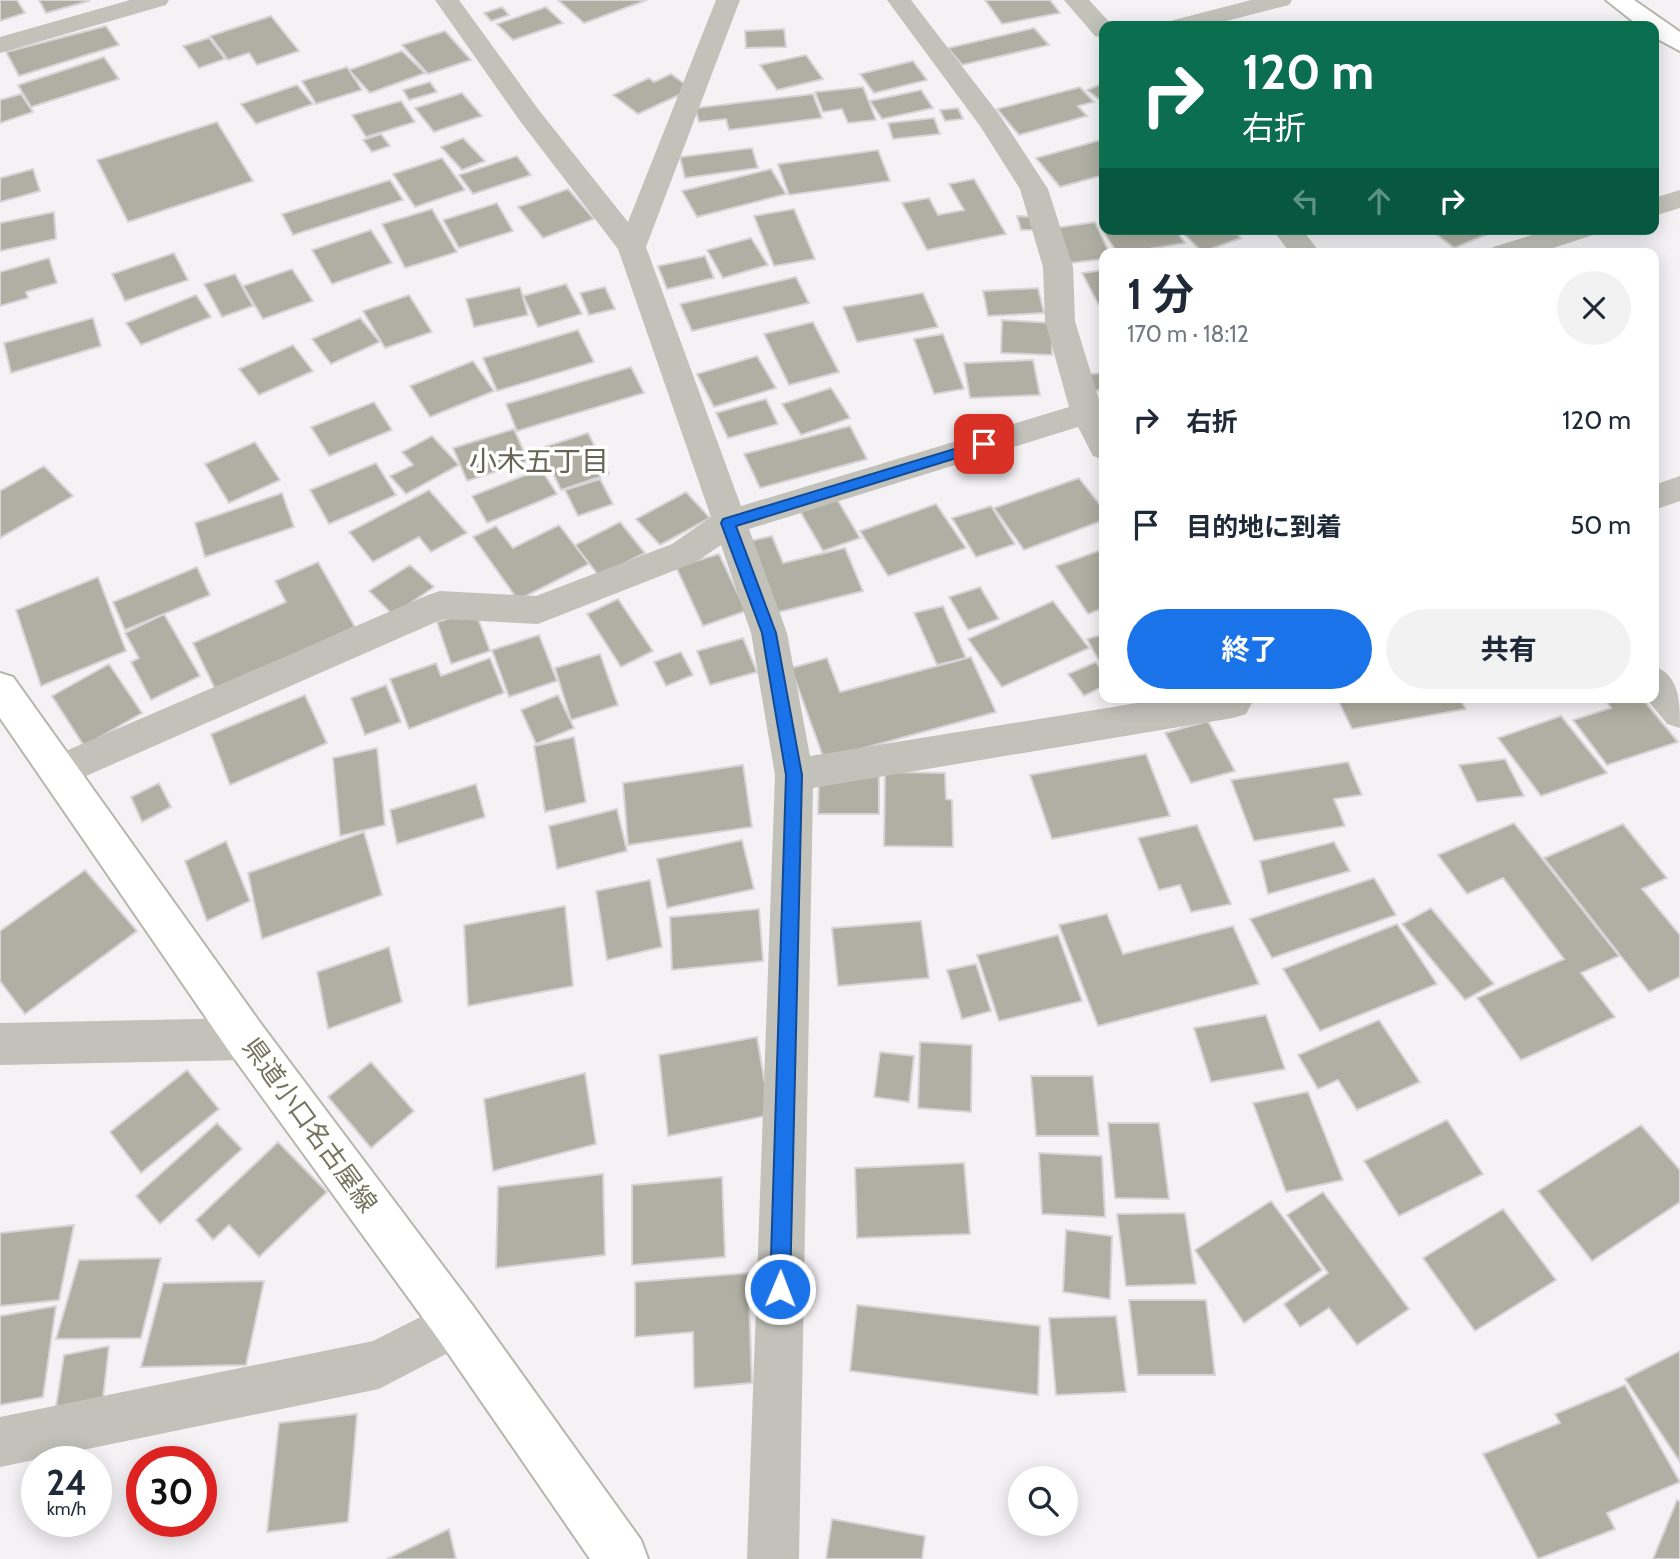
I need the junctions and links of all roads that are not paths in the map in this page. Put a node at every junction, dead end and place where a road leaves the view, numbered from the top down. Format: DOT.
graph roads {
  1 [pos="157,0"];
  2 [pos="447,0"];
  3 [pos="728,0"];
  4 [pos="899,0"];
  5 [pos="1076,0"];
  6 [pos="1280,0"];
  7 [pos="1618,0"];
  8 [pos="1198,21"];
  9 [pos="1648,21"];
  10 [pos="1099,25"];
  11 [pos="1659,29"];
  12 [pos="1680,44"];
  13 [pos="0,45"];
  14 [pos="1680,199"];
  15 [pos="1659,205"];
  16 [pos="1564,235"];
  17 [pos="632,247"];
  18 [pos="1522,248"];
  19 [pos="1087,413"];
  20 [pos="1099,438"];
  21 [pos="1680,488"];
  22 [pos="1659,496"];
  23 [pos="728,523"];
  24 [pos="1659,687"];
  25 [pos="0,688"];
  26 [pos="1233,703"];
  27 [pos="1680,713"];
  28 [pos="61,771"];
  29 [pos="794,775"];
  30 [pos="246,1039"];
  31 [pos="0,1044"];
  32 [pos="456,1323"];
  33 [pos="0,1442"];
  34 [pos="622,1559"];
  35 [pos="773,1559"];
  1 -- 13 [label="street"];
  2 -- 17 [label="street"];
  3 -- 17 [label="street"];
  4 -- 19 [label="street"];
  5 -- 10 [label="street"];
  6 -- 8 [label="street"];
  7 -- 9 [label="main road"];
  11 -- 12 [label="main road"];
  14 -- 15 [label="street"];
  16 -- 18 [label="street"];
  17 -- 23 [label="street"];
  19 -- 20 [label="street"];
  19 -- 23 [label="street"];
  21 -- 22 [label="street"];
  23 -- 28 [label="street"];
  23 -- 29 [label="street"];
  24 -- 27 [label="street"];
  25 -- 28 [label="main road, 県道小口名古屋線"];
  26 -- 29 [label="street"];
  28 -- 30 [label="main road, 県道小口名古屋線"];
  29 -- 35 [label="street"];
  30 -- 31 [label="street"];
  30 -- 32 [label="main road, 県道小口名古屋線"];
  32 -- 33 [label="street"];
  32 -- 34 [label="main road, 県道小口名古屋線"];
}
